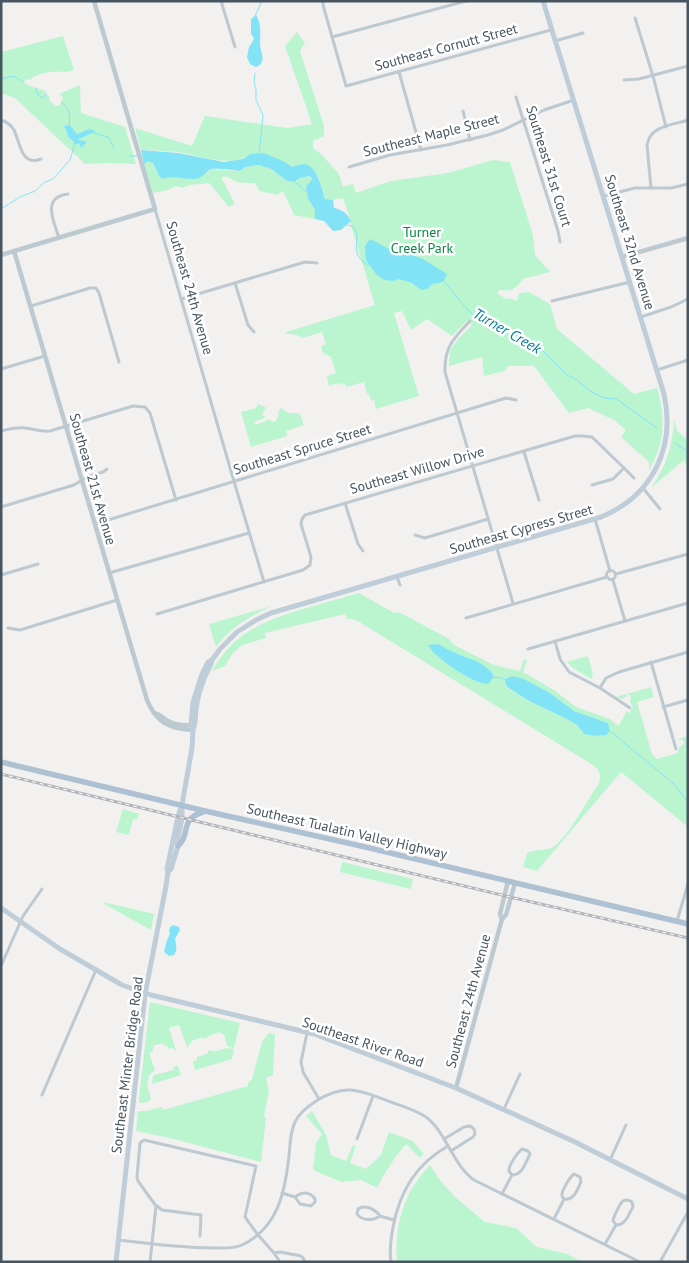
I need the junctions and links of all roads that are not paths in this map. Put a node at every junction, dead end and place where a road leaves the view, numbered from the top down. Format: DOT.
graph roads {
  1 [pos="94,1"];
  2 [pos="221,1"];
  3 [pos="323,1"];
  4 [pos="466,1"];
  5 [pos="543,1"];
  6 [pos="635,18"];
  7 [pos="552,30"];
  8 [pos="583,33"];
  9 [pos="332,37"];
  10 [pos="555,40"];
  11 [pos="235,47"];
  12 [pos="688,66"];
  13 [pos="399,72"];
  14 [pos="653,76"];
  15 [pos="624,80"];
  16 [pos="516,97"];
  17 [pos="574,100"];
  18 [pos="463,111"];
  19 [pos="1,120"];
  20 [pos="524,120"];
  21 [pos="688,120"];
  22 [pos="666,127"];
  23 [pos="470,140"];
  24 [pos="421,150"];
  25 [pos="41,159"];
  26 [pos="349,167"];
  27 [pos="688,184"];
  28 [pos="651,188"];
  29 [pos="68,194"];
  30 [pos="604,196"];
  31 [pos="155,209"];
  32 [pos="59,238"];
  33 [pos="688,238"];
  34 [pos="560,242"];
  35 [pos="14,251"];
  36 [pos="1,255"];
  37 [pos="622,257"];
  38 [pos="317,263"];
  39 [pos="630,282"];
  40 [pos="235,283"];
  41 [pos="181,299"];
  42 [pos="688,299"];
  43 [pos="552,302"];
  44 [pos="31,306"];
  45 [pos="641,317"];
  46 [pos="470,321"];
  47 [pos="254,332"];
  48 [pos="45,356"];
  49 [pos="688,360"];
  50 [pos="119,362"];
  51 [pos="1,369"];
  52 [pos="657,370"];
  53 [pos="516,400"];
  54 [pos="457,413"];
  55 [pos="66,427"];
  56 [pos="1,431"];
  57 [pos="524,452"];
  58 [pos="472,466"];
  59 [pos="624,468"];
  60 [pos="107,469"];
  61 [pos="634,478"];
  62 [pos="82,481"];
  63 [pos="234,482"];
  64 [pos="592,486"];
  65 [pos="643,488"];
  66 [pos="176,500"];
  67 [pos="539,500"];
  68 [pos="345,503"];
  69 [pos="1,506"];
  70 [pos="660,509"];
  71 [pos="488,519"];
  72 [pos="595,519"];
  73 [pos="95,524"];
  74 [pos="249,533"];
  75 [pos="415,535"];
  76 [pos="496,548"];
  77 [pos="363,551"];
  78 [pos="688,554"];
  79 [pos="38,564"];
  80 [pos="610,571"];
  81 [pos="109,573"];
  82 [pos="616,574"];
  83 [pos="1,575"];
  84 [pos="397,576"];
  85 [pos="607,577"];
  86 [pos="613,580"];
  87 [pos="264,582"];
  88 [pos="400,585"];
  89 [pos="117,600"];
  90 [pos="513,603"];
  91 [pos="688,603"];
  92 [pos="158,614"];
  93 [pos="466,618"];
  94 [pos="625,621"];
  95 [pos="8,628"];
  96 [pos="555,641"];
  97 [pos="528,649"];
  98 [pos="688,652"];
  99 [pos="651,662"];
  100 [pos="600,688"];
  101 [pos="688,700"];
  102 [pos="664,707"];
  103 [pos="630,708"];
  104 [pos="193,727"];
  105 [pos="676,749"];
  106 [pos="1,762"];
  107 [pos="182,805"];
  108 [pos="205,811"];
  109 [pos="178,846"];
  110 [pos="168,872"];
  111 [pos="508,881"];
  112 [pos="515,883"];
  113 [pos="688,884"];
  114 [pos="42,889"];
  115 [pos="1,908"];
  116 [pos="502,919"];
  117 [pos="677,921"];
  118 [pos="21,922"];
  119 [pos="688,924"];
  120 [pos="1,966"];
  121 [pos="96,970"];
  122 [pos="145,994"];
  123 [pos="306,1033"];
  124 [pos="520,1074"];
  125 [pos="456,1088"];
  126 [pos="42,1094"];
  127 [pos="373,1096"];
  128 [pos="319,1099"];
  129 [pos="504,1109"];
  130 [pos="626,1125"];
  131 [pos="357,1139"];
  132 [pos="444,1140"];
  133 [pos="448,1146"];
  134 [pos="451,1151"];
  135 [pos="610,1160"];
  136 [pos="512,1175"];
  137 [pos="282,1193"];
  138 [pos="502,1194"];
  139 [pos="295,1197"];
  140 [pos="564,1199"];
  141 [pos="688,1199"];
  142 [pos="156,1206"];
  143 [pos="688,1212"];
  144 [pos="380,1216"];
  145 [pos="554,1219"];
  146 [pos="394,1220"];
  147 [pos="616,1225"];
  148 [pos="258,1235"];
  149 [pos="200,1236"];
  150 [pos="118,1240"];
  151 [pos="152,1244"];
  152 [pos="605,1244"];
  153 [pos="274,1253"];
  154 [pos="116,1262"];
  155 [pos="150,1262"];
  156 [pos="280,1262"];
  157 [pos="305,1262"];
  158 [pos="391,1262"];
  159 [pos="640,1262"];
  160 [pos="660,1262"];
  1 -- 31 [label="street, Southeast 24th Avenue"];
  2 -- 11 [label="street"];
  3 -- 9 [label="street"];
  4 -- 9 [label="street"];
  5 -- 7 [label="main road, Southeast 32nd Avenue"];
  6 -- 14 [label="street"];
  7 -- 10 [label="main road, Southeast 32nd Avenue"];
  7 -- 13 [label="street, Southeast Cornutt Street"];
  8 -- 10 [label="street"];
  9 -- 13 [label="street, Southeast Cornutt Street"];
  10 -- 17 [label="main road, Southeast 32nd Avenue"];
  12 -- 14 [label="street"];
  13 -- 24 [label="street"];
  14 -- 15 [label="street"];
  14 -- 22 [label="street"];
  16 -- 20 [label="street, Southeast 31st Court"];
  17 -- 20 [label="street, Southeast Maple Street"];
  17 -- 30 [label="main road, Southeast 32nd Avenue"];
  18 -- 23 [label="street"];
  19 -- 25 [label="street"];
  20 -- 23 [label="street, Southeast Maple Street"];
  20 -- 34 [label="street, Southeast 31st Court"];
  21 -- 22 [label="street"];
  22 -- 28 [label="street"];
  23 -- 24 [label="street, Southeast Maple Street"];
  24 -- 26 [label="street, Southeast Maple Street"];
  27 -- 28 [label="street"];
  28 -- 30 [label="street"];
  29 -- 32 [label="street"];
  30 -- 37 [label="main road, Southeast 32nd Avenue"];
  31 -- 32 [label="street"];
  31 -- 41 [label="street, Southeast 24th Avenue"];
  32 -- 35 [label="street"];
  33 -- 37 [label="street"];
  35 -- 36 [label="street"];
  35 -- 44 [label="street, Southeast 21st Avenue"];
  37 -- 39 [label="main road, Southeast 32nd Avenue"];
  38 -- 40 [label="street"];
  39 -- 43 [label="street"];
  39 -- 45 [label="main road, Southeast 32nd Avenue"];
  40 -- 41 [label="street"];
  40 -- 47 [label="street"];
  41 -- 63 [label="street, Southeast 24th Avenue"];
  42 -- 45 [label="street"];
  44 -- 48 [label="street, Southeast 21st Avenue"];
  44 -- 50 [label="street"];
  45 -- 52 [label="main road, Southeast 32nd Avenue"];
  46 -- 54 [label="street"];
  48 -- 51 [label="street"];
  48 -- 55 [label="street, Southeast 21st Avenue"];
  49 -- 52 [label="street"];
  52 -- 65 [label="main road, Southeast 32nd Avenue"];
  53 -- 54 [label="street, Southeast Spruce Street"];
  54 -- 58 [label="street"];
  54 -- 63 [label="street, Southeast Spruce Street"];
  55 -- 56 [label="street"];
  55 -- 62 [label="street, Southeast 21st Avenue"];
  55 -- 66 [label="street"];
  57 -- 58 [label="street, Southeast Willow Drive"];
  57 -- 59 [label="street, Southeast Willow Drive"];
  57 -- 67 [label="street"];
  58 -- 68 [label="street, Southeast Willow Drive"];
  58 -- 71 [label="street"];
  59 -- 61 [label="street, Southeast Willow Drive"];
  59 -- 64 [label="street"];
  60 -- 62 [label="street"];
  62 -- 69 [label="street"];
  62 -- 73 [label="street, Southeast 21st Avenue"];
  63 -- 66 [label="street, Southeast Spruce Street"];
  63 -- 74 [label="street, Southeast 24th Avenue"];
  65 -- 70 [label="street"];
  65 -- 72 [label="main road, Southeast Cypress Street"];
  66 -- 73 [label="street, Southeast Spruce Street"];
  68 -- 77 [label="street"];
  68 -- 87 [label="street, Southeast Willow Drive"];
  71 -- 75 [label="street"];
  71 -- 76 [label="street"];
  72 -- 76 [label="main road, Southeast Cypress Street"];
  72 -- 80 [label="street"];
  73 -- 81 [label="street, Southeast 21st Avenue"];
  74 -- 81 [label="street"];
  74 -- 87 [label="street, Southeast 24th Avenue"];
  76 -- 84 [label="main road, Southeast Cypress Street"];
  76 -- 90 [label="street"];
  78 -- 82 [label="street"];
  79 -- 83 [label="street"];
  80 -- 82 [label="street"];
  80 -- 85 [label="street"];
  81 -- 89 [label="street, Southeast 21st Avenue"];
  82 -- 86 [label="street"];
  84 -- 88 [label="street"];
  84 -- 104 [label="main road, Southeast Cypress Street"];
  85 -- 86 [label="street"];
  85 -- 90 [label="street"];
  86 -- 94 [label="street"];
  87 -- 92 [label="street"];
  89 -- 95 [label="street"];
  89 -- 104 [label="street, Southeast 21st Avenue"];
  90 -- 93 [label="street"];
  91 -- 94 [label="street"];
  94 -- 96 [label="street"];
  96 -- 97 [label="street"];
  96 -- 100 [label="street"];
  98 -- 99 [label="street"];
  99 -- 100 [label="street"];
  99 -- 102 [label="street"];
  100 -- 103 [label="street"];
  101 -- 102 [label="street"];
  102 -- 105 [label="street"];
  104 -- 107 [label="main road, Southeast Cypress Street"];
  106 -- 107 [label="main road, Southeast Tualatin Valley Highway"];
  107 -- 108 [label="main road, Southeast Tualatin Valley Highway"];
  107 -- 109 [label="main road, Southeast Minter Bridge Road"];
  107 -- 110 [label="main road, Southeast Minter Bridge Road"];
  108 -- 109 [label="main road"];
  108 -- 111 [label="main road, Southeast Tualatin Valley Highway"];
  109 -- 110 [label="main road, Southeast Minter Bridge Road"];
  110 -- 122 [label="main road, Southeast Minter Bridge Road"];
  111 -- 112 [label="main road, Southeast Tualatin Valley Highway"];
  111 -- 116 [label="street, Southeast 24th Avenue"];
  112 -- 116 [label="street, Southeast 24th Avenue"];
  112 -- 117 [label="main road, Southeast Tualatin Valley Highway"];
  113 -- 117 [label="street"];
  114 -- 118 [label="street"];
  115 -- 118 [label="main road, Southeast River Road"];
  116 -- 125 [label="street, Southeast 24th Avenue"];
  117 -- 119 [label="main road, Southeast Tualatin Valley Highway"];
  118 -- 120 [label="street"];
  118 -- 121 [label="main road, Southeast River Road"];
  121 -- 122 [label="main road, Southeast River Road"];
  121 -- 126 [label="street"];
  122 -- 123 [label="main road, Southeast River Road"];
  122 -- 150 [label="main road, Southeast Minter Bridge Road"];
  123 -- 125 [label="main road, Southeast River Road"];
  123 -- 128 [label="street"];
  124 -- 129 [label="street"];
  125 -- 129 [label="main road, Southeast River Road"];
  127 -- 128 [label="street"];
  127 -- 131 [label="street"];
  127 -- 132 [label="street"];
  128 -- 137 [label="street"];
  129 -- 135 [label="main road, Southeast River Road"];
  130 -- 135 [label="street"];
  132 -- 133 [label="street"];
  132 -- 134 [label="street"];
  133 -- 134 [label="street"];
  133 -- 146 [label="street"];
  134 -- 138 [label="street"];
  135 -- 141 [label="main road, Southeast River Road"];
  136 -- 136 [label="street"];
  136 -- 138 [label="street"];
  137 -- 139 [label="street"];
  137 -- 148 [label="street"];
  138 -- 145 [label="street"];
  139 -- 139 [label="street"];
  140 -- 140 [label="street"];
  140 -- 145 [label="street"];
  142 -- 148 [label="street"];
  142 -- 149 [label="street"];
  142 -- 151 [label="street"];
  143 -- 160 [label="street"];
  144 -- 144 [label="street"];
  144 -- 146 [label="street"];
  145 -- 152 [label="street"];
  146 -- 158 [label="street"];
  147 -- 147 [label="street"];
  147 -- 152 [label="street"];
  148 -- 151 [label="street"];
  148 -- 153 [label="street"];
  150 -- 151 [label="street"];
  150 -- 154 [label="main road, Southeast Minter Bridge Road"];
  151 -- 155 [label="street"];
  152 -- 159 [label="street"];
  153 -- 156 [label="street"];
  153 -- 157 [label="street"];
}
